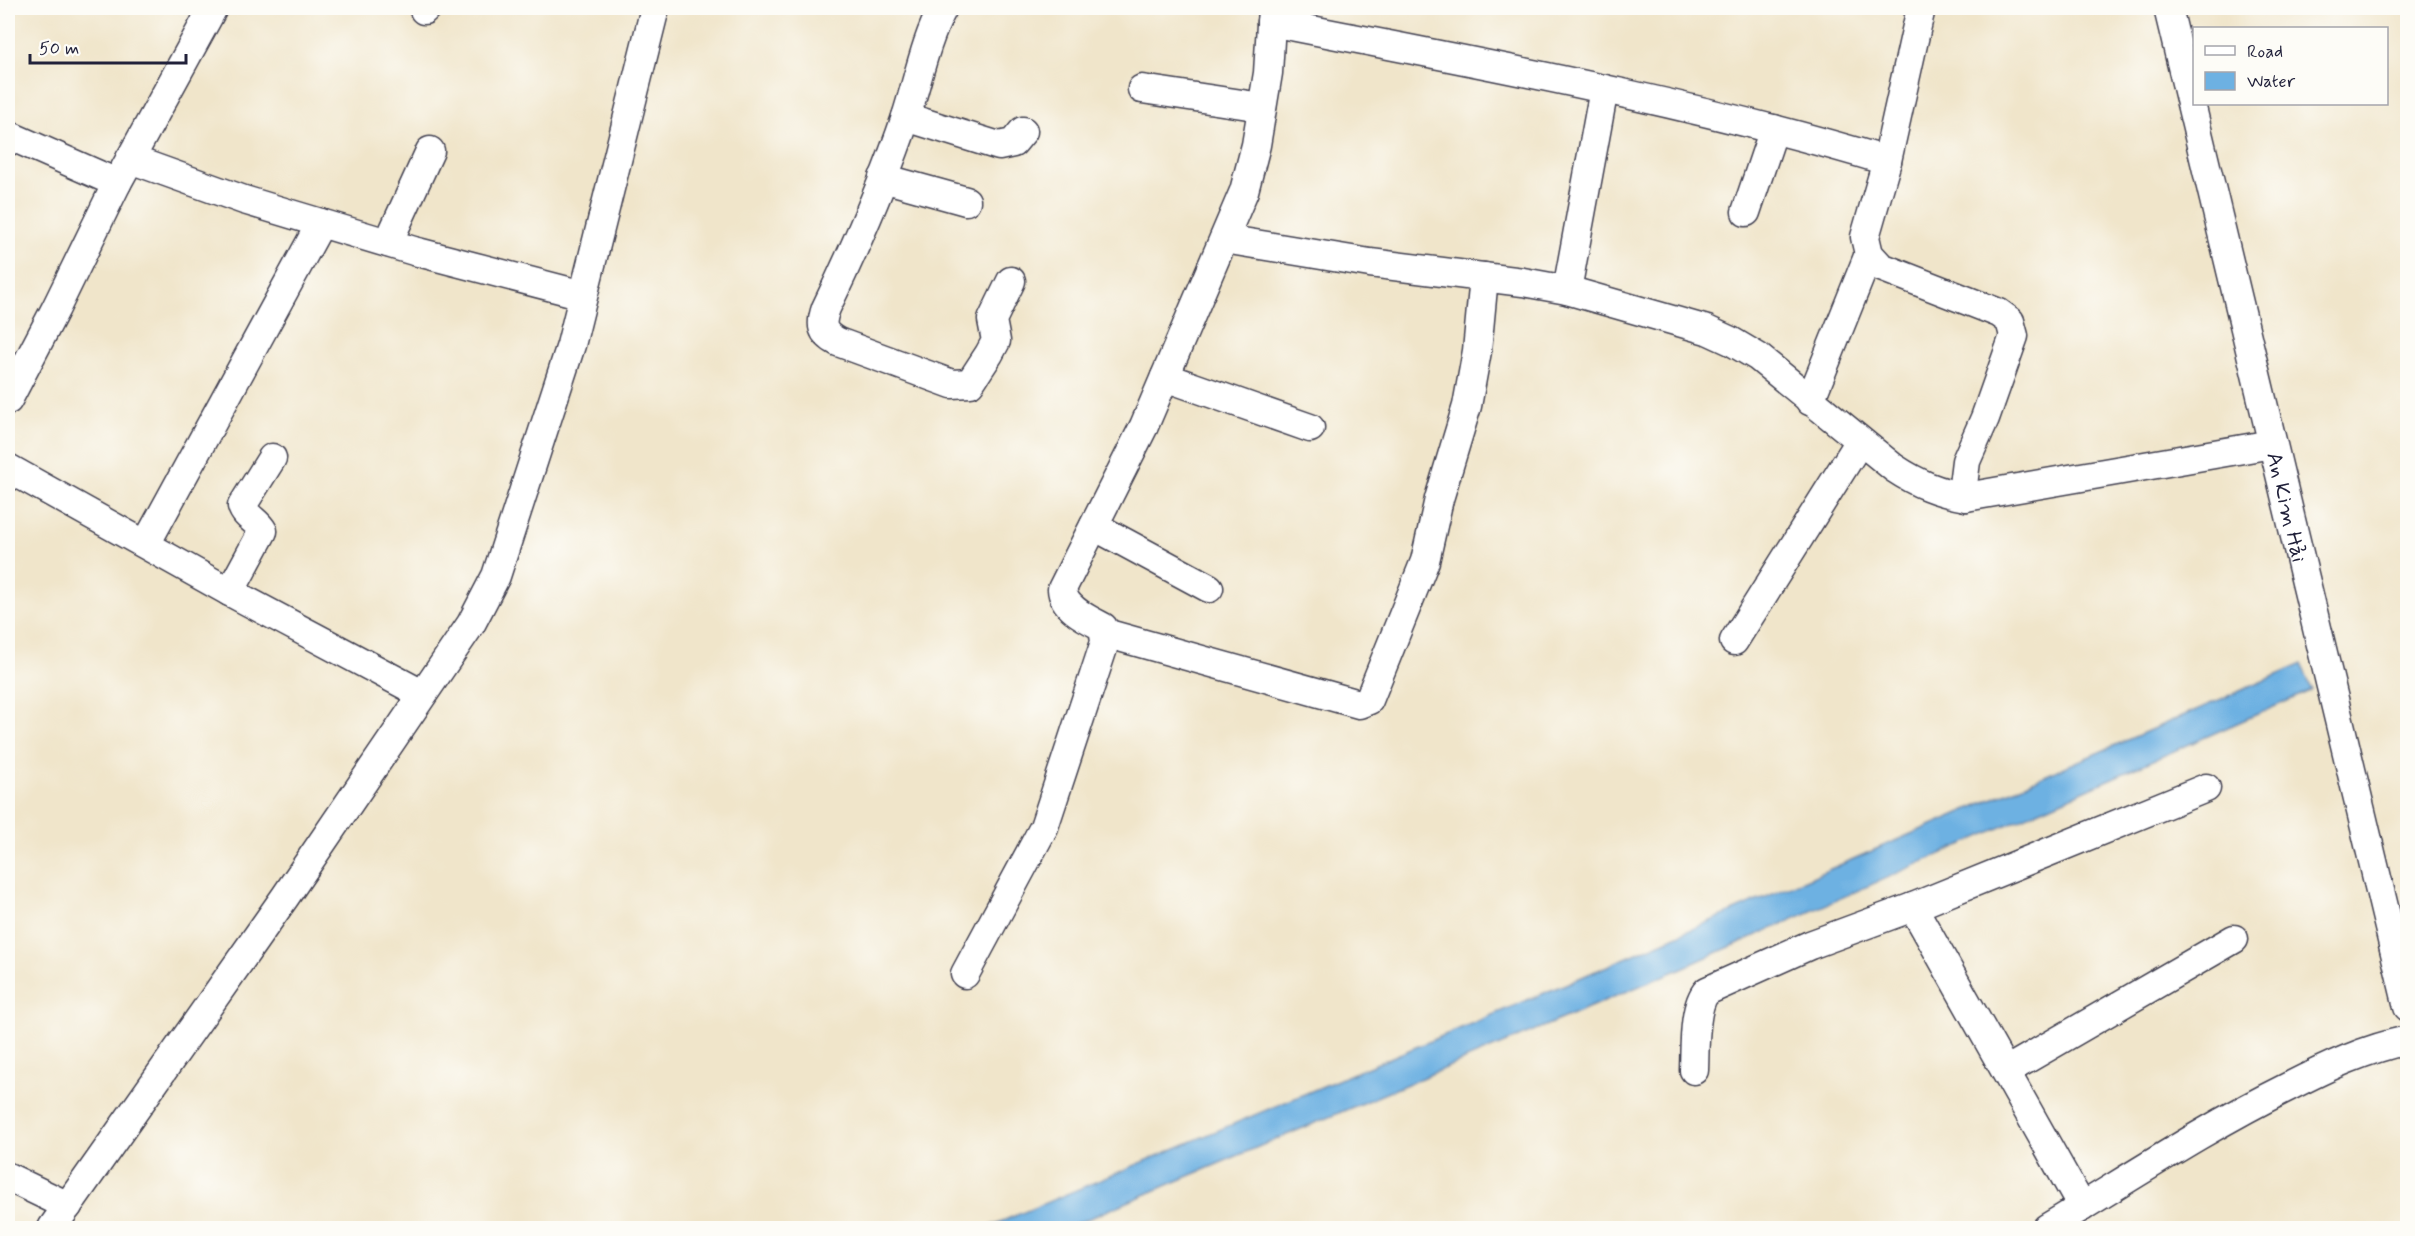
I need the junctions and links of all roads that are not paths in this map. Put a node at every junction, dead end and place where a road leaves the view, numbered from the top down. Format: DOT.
graph roads {
  1 [pos="213,8"];
  2 [pos="655,8"];
  3 [pos="943,8"];
  4 [pos="1921,8"];
  5 [pos="2168,8"];
  6 [pos="1271,15"];
  7 [pos="1142,89"];
  8 [pos="1604,89"];
  9 [pos="1262,107"];
  10 [pos="906,117"];
  11 [pos="1774,129"];
  12 [pos="1023,131"];
  13 [pos="8,135"];
  14 [pos="430,151"];
  15 [pos="1887,161"];
  16 [pos="123,171"];
  17 [pos="883,178"];
  18 [pos="966,201"];
  19 [pos="1746,212"];
  20 [pos="321,223"];
  21 [pos="1224,239"];
  22 [pos="388,243"];
  23 [pos="1869,254"];
  24 [pos="1484,277"];
  25 [pos="1011,280"];
  26 [pos="1567,290"];
  27 [pos="583,295"];
  28 [pos="1165,377"];
  29 [pos="8,400"];
  30 [pos="1810,401"];
  31 [pos="1310,428"];
  32 [pos="1860,441"];
  33 [pos="2272,444"];
  34 [pos="272,458"];
  35 [pos="8,468"];
  36 [pos="1966,497"];
  37 [pos="1094,526"];
  38 [pos="146,544"];
  39 [pos="1209,588"];
  40 [pos="230,592"];
  41 [pos="1105,633"];
  42 [pos="1734,641"];
  43 [pos="422,694"];
  44 [pos="2206,788"];
  45 [pos="1913,907"];
  46 [pos="2234,939"];
  47 [pos="965,975"];
  48 [pos="2408,1008"];
  49 [pos="2408,1040"];
  50 [pos="1694,1070"];
  51 [pos="2006,1071"];
  52 [pos="8,1177"];
  53 [pos="2082,1207"];
  54 [pos="60,1217"];
  55 [pos="2048,1228"];
  1 -- 16 [label="street"];
  2 -- 27 [label="street"];
  3 -- 10 [label="street"];
  4 -- 15 [label="street"];
  5 -- 33 [label="street, An Kim Hải"];
  6 -- 8 [label="street"];
  6 -- 9 [label="street"];
  7 -- 9 [label="street"];
  8 -- 11 [label="street"];
  8 -- 26 [label="street"];
  9 -- 21 [label="street"];
  10 -- 12 [label="street"];
  10 -- 17 [label="street"];
  11 -- 15 [label="street"];
  11 -- 19 [label="street"];
  13 -- 16 [label="street"];
  14 -- 22 [label="street"];
  15 -- 23 [label="street"];
  16 -- 20 [label="street"];
  16 -- 29 [label="street"];
  17 -- 18 [label="street"];
  17 -- 25 [label="street"];
  20 -- 22 [label="street"];
  20 -- 38 [label="street"];
  21 -- 24 [label="street"];
  21 -- 28 [label="street"];
  22 -- 27 [label="street"];
  23 -- 30 [label="street"];
  23 -- 36 [label="street"];
  24 -- 26 [label="street"];
  24 -- 41 [label="street"];
  26 -- 30 [label="street"];
  27 -- 43 [label="street"];
  28 -- 31 [label="street"];
  28 -- 37 [label="street"];
  30 -- 32 [label="street"];
  32 -- 36 [label="street"];
  32 -- 42 [label="street"];
  33 -- 36 [label="street"];
  33 -- 48 [label="street, An Kim Hải"];
  34 -- 40 [label="street"];
  35 -- 38 [label="street"];
  37 -- 39 [label="street"];
  37 -- 41 [label="street"];
  38 -- 40 [label="street"];
  40 -- 43 [label="street"];
  41 -- 47 [label="street"];
  43 -- 54 [label="street"];
  44 -- 45 [label="street"];
  45 -- 50 [label="street"];
  45 -- 51 [label="street"];
  46 -- 51 [label="street"];
  49 -- 53 [label="street"];
  51 -- 53 [label="street"];
  52 -- 54 [label="street"];
  53 -- 55 [label="street"];
}
